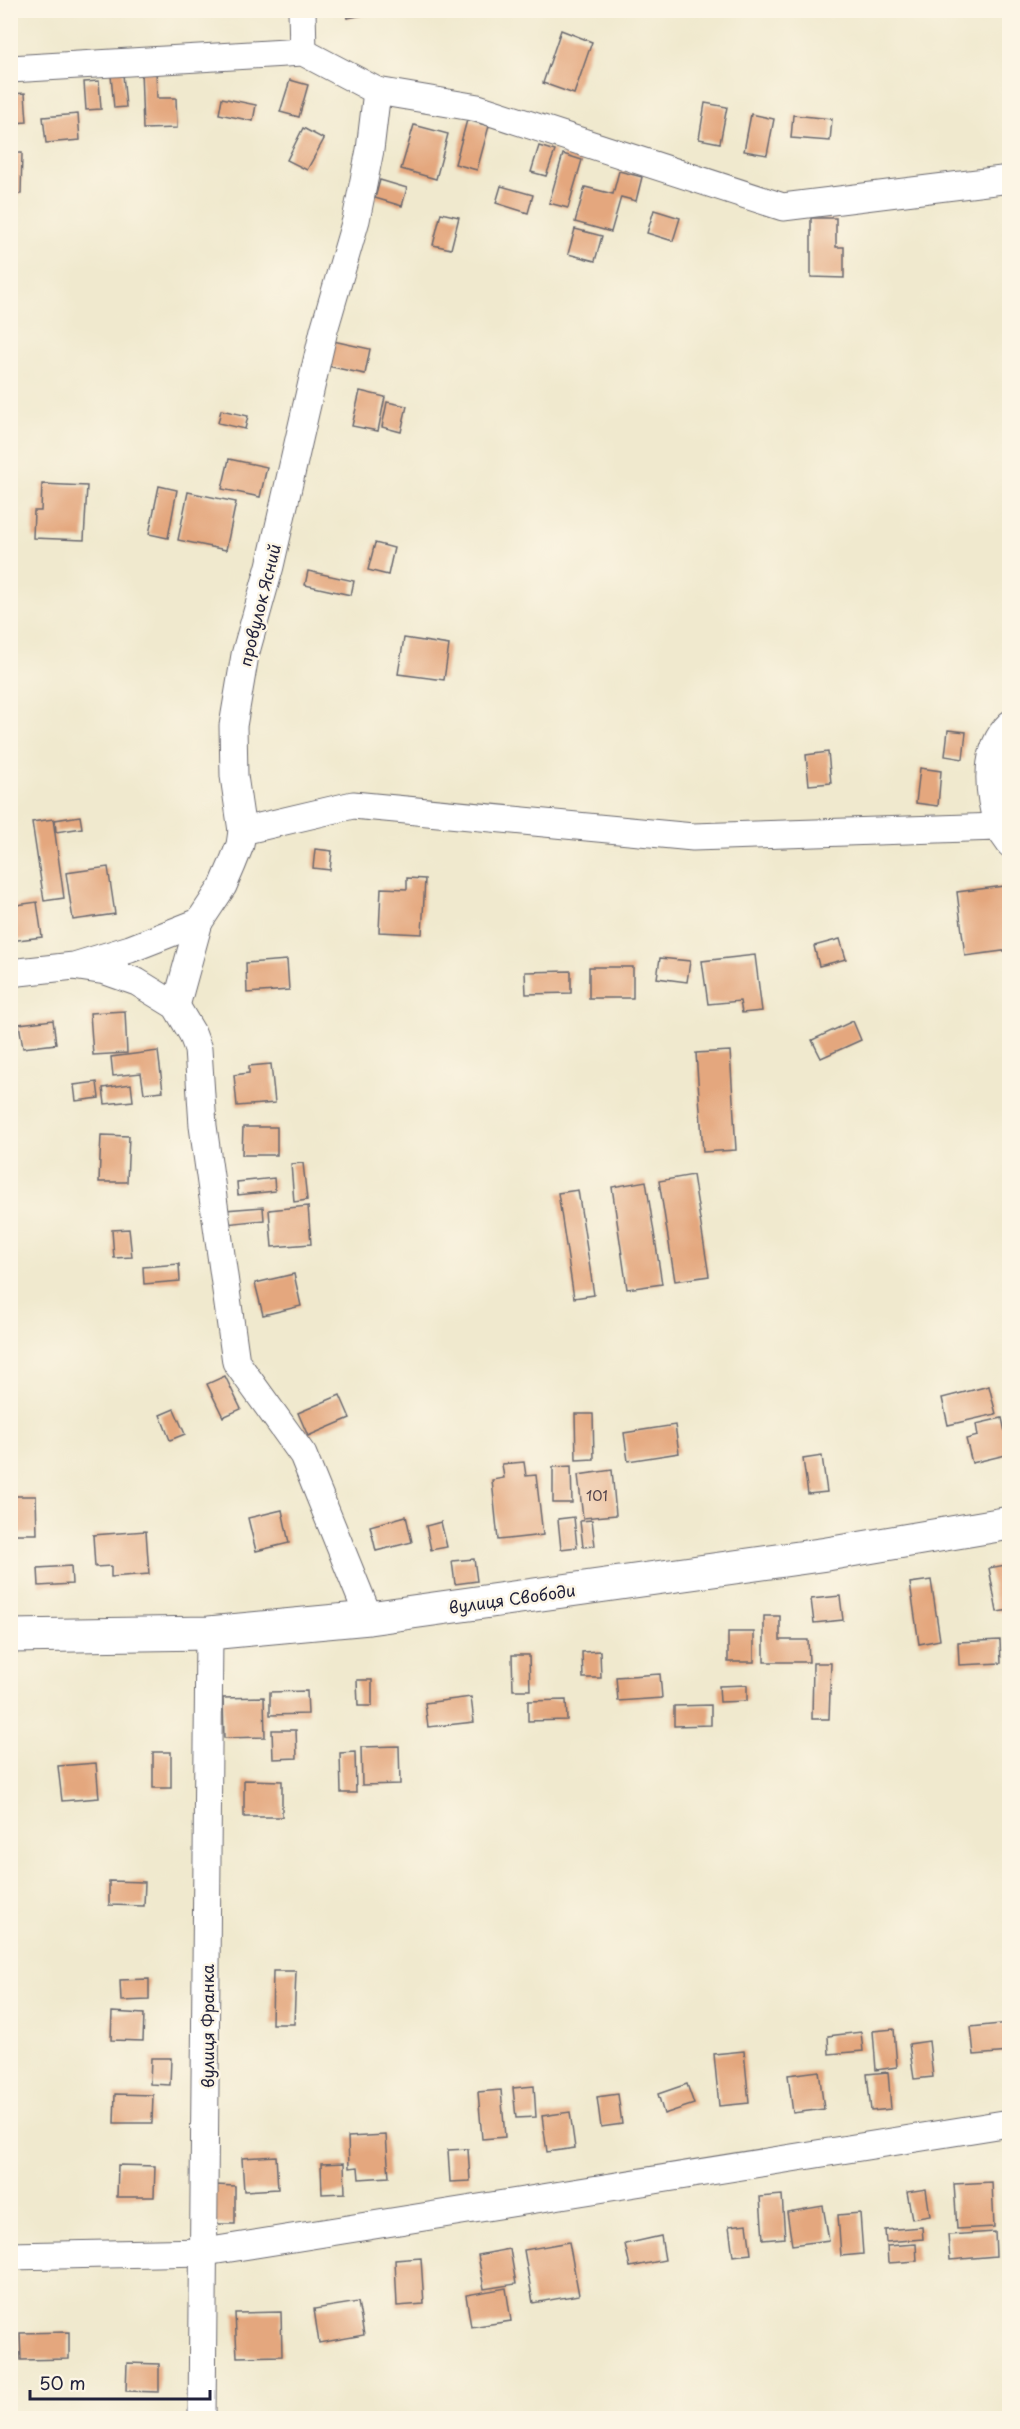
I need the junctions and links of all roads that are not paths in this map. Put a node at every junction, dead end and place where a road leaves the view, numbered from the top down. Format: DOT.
graph roads {
  1 [pos="302,10"];
  2 [pos="303,52"];
  3 [pos="10,69"];
  4 [pos="377,91"];
  5 [pos="1010,179"];
  6 [pos="1010,724"];
  7 [pos="242,831"];
  8 [pos="1004,836"];
  9 [pos="199,922"];
  10 [pos="74,966"];
  11 [pos="10,973"];
  12 [pos="176,1006"];
  13 [pos="1010,1523"];
  14 [pos="369,1618"];
  15 [pos="209,1633"];
  16 [pos="10,1636"];
  17 [pos="1010,2123"];
  18 [pos="206,2252"];
  19 [pos="10,2256"];
  20 [pos="202,2418"];
  1 -- 2 [label="street"];
  2 -- 3 [label="street"];
  2 -- 4 [label="street"];
  4 -- 5 [label="street"];
  4 -- 7 [label="street, провулок Ясний"];
  6 -- 8 [label="street"];
  7 -- 8 [label="street"];
  7 -- 9 [label="street, провулок Ясний"];
  9 -- 10 [label="street"];
  9 -- 12 [label="street, провулок Ясний"];
  10 -- 11 [label="street"];
  10 -- 12 [label="street"];
  12 -- 14 [label="street"];
  13 -- 14 [label="street, вулиця Свободи"];
  14 -- 15 [label="street, вулиця Свободи"];
  15 -- 16 [label="street, вулиця Свободи"];
  15 -- 18 [label="street, вулиця Франка"];
  17 -- 18 [label="street"];
  18 -- 19 [label="street"];
  18 -- 20 [label="street, вулиця Франка"];
}
